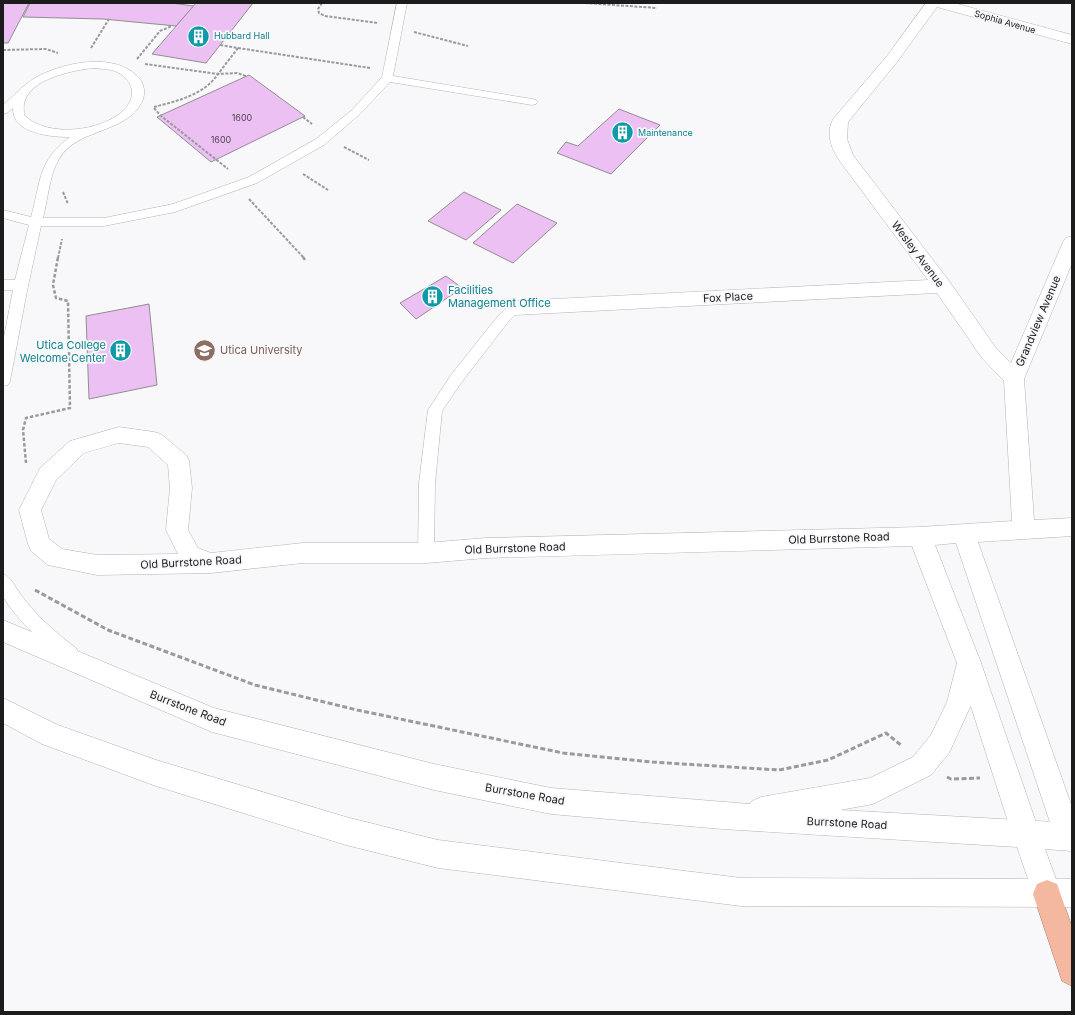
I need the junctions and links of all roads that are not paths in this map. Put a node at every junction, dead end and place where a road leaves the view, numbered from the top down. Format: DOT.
graph roads {
  1 [pos="402,3"];
  2 [pos="933,3"];
  3 [pos="938,3"];
  4 [pos="1072,40"];
  5 [pos="387,78"];
  6 [pos="26,90"];
  7 [pos="532,102"];
  8 [pos="3,111"];
  9 [pos="85,132"];
  10 [pos="3,214"];
  11 [pos="35,222"];
  12 [pos="1072,242"];
  13 [pos="3,285"];
  14 [pos="21,285"];
  15 [pos="942,286"];
  16 [pos="515,308"];
  17 [pos="1014,379"];
  18 [pos="3,381"];
  19 [pos="1072,527"];
  20 [pos="1024,530"];
  21 [pos="964,533"];
  22 [pos="920,536"];
  23 [pos="426,553"];
  24 [pos="211,563"];
  25 [pos="3,581"];
  26 [pos="3,631"];
  27 [pos="969,663"];
  28 [pos="84,665"];
  29 [pos="3,710"];
  30 [pos="722,816"];
  31 [pos="1026,834"];
  32 [pos="1071,840"];
  33 [pos="1060,894"];
  34 [pos="1072,971"];
  1 -- 5 [label="lane"];
  2 -- 15 [label="street, Wesley Avenue"];
  3 -- 4 [label="street, Sophia Avenue"];
  5 -- 7 [label="lane"];
  5 -- 11 [label="lane"];
  6 -- 8 [label="lane"];
  6 -- 9 [label="lane"];
  6 -- 9 [label="lane"];
  9 -- 11 [label="lane"];
  10 -- 11 [label="lane"];
  11 -- 14 [label="lane"];
  12 -- 17 [label="street, Grandview Avenue"];
  13 -- 14 [label="lane"];
  14 -- 18 [label="lane"];
  15 -- 16 [label="street, Fox Place"];
  15 -- 17 [label="street, Wesley Avenue"];
  16 -- 23 [label="lane"];
  17 -- 20 [label="street"];
  19 -- 20 [label="street, Old Burrstone Road"];
  20 -- 21 [label="street, Old Burrstone Road"];
  21 -- 22 [label="street, Old Burrstone Road"];
  21 -- 32 [label="street"];
  22 -- 23 [label="street, Old Burrstone Road"];
  22 -- 27 [label="street"];
  23 -- 24 [label="street, Old Burrstone Road"];
  24 -- 24 [label="street, Old Burrstone Road"];
  25 -- 28 [label="lane"];
  26 -- 28 [label="street, Burrstone Road"];
  27 -- 30 [label="street"];
  27 -- 31 [label="street"];
  28 -- 30 [label="street, Burrstone Road"];
  29 -- 33 [label="street"];
  30 -- 31 [label="street, Burrstone Road"];
  31 -- 32 [label="street, Burrstone Road"];
  31 -- 33 [label="street"];
  33 -- 34 [label="highway"];
}
